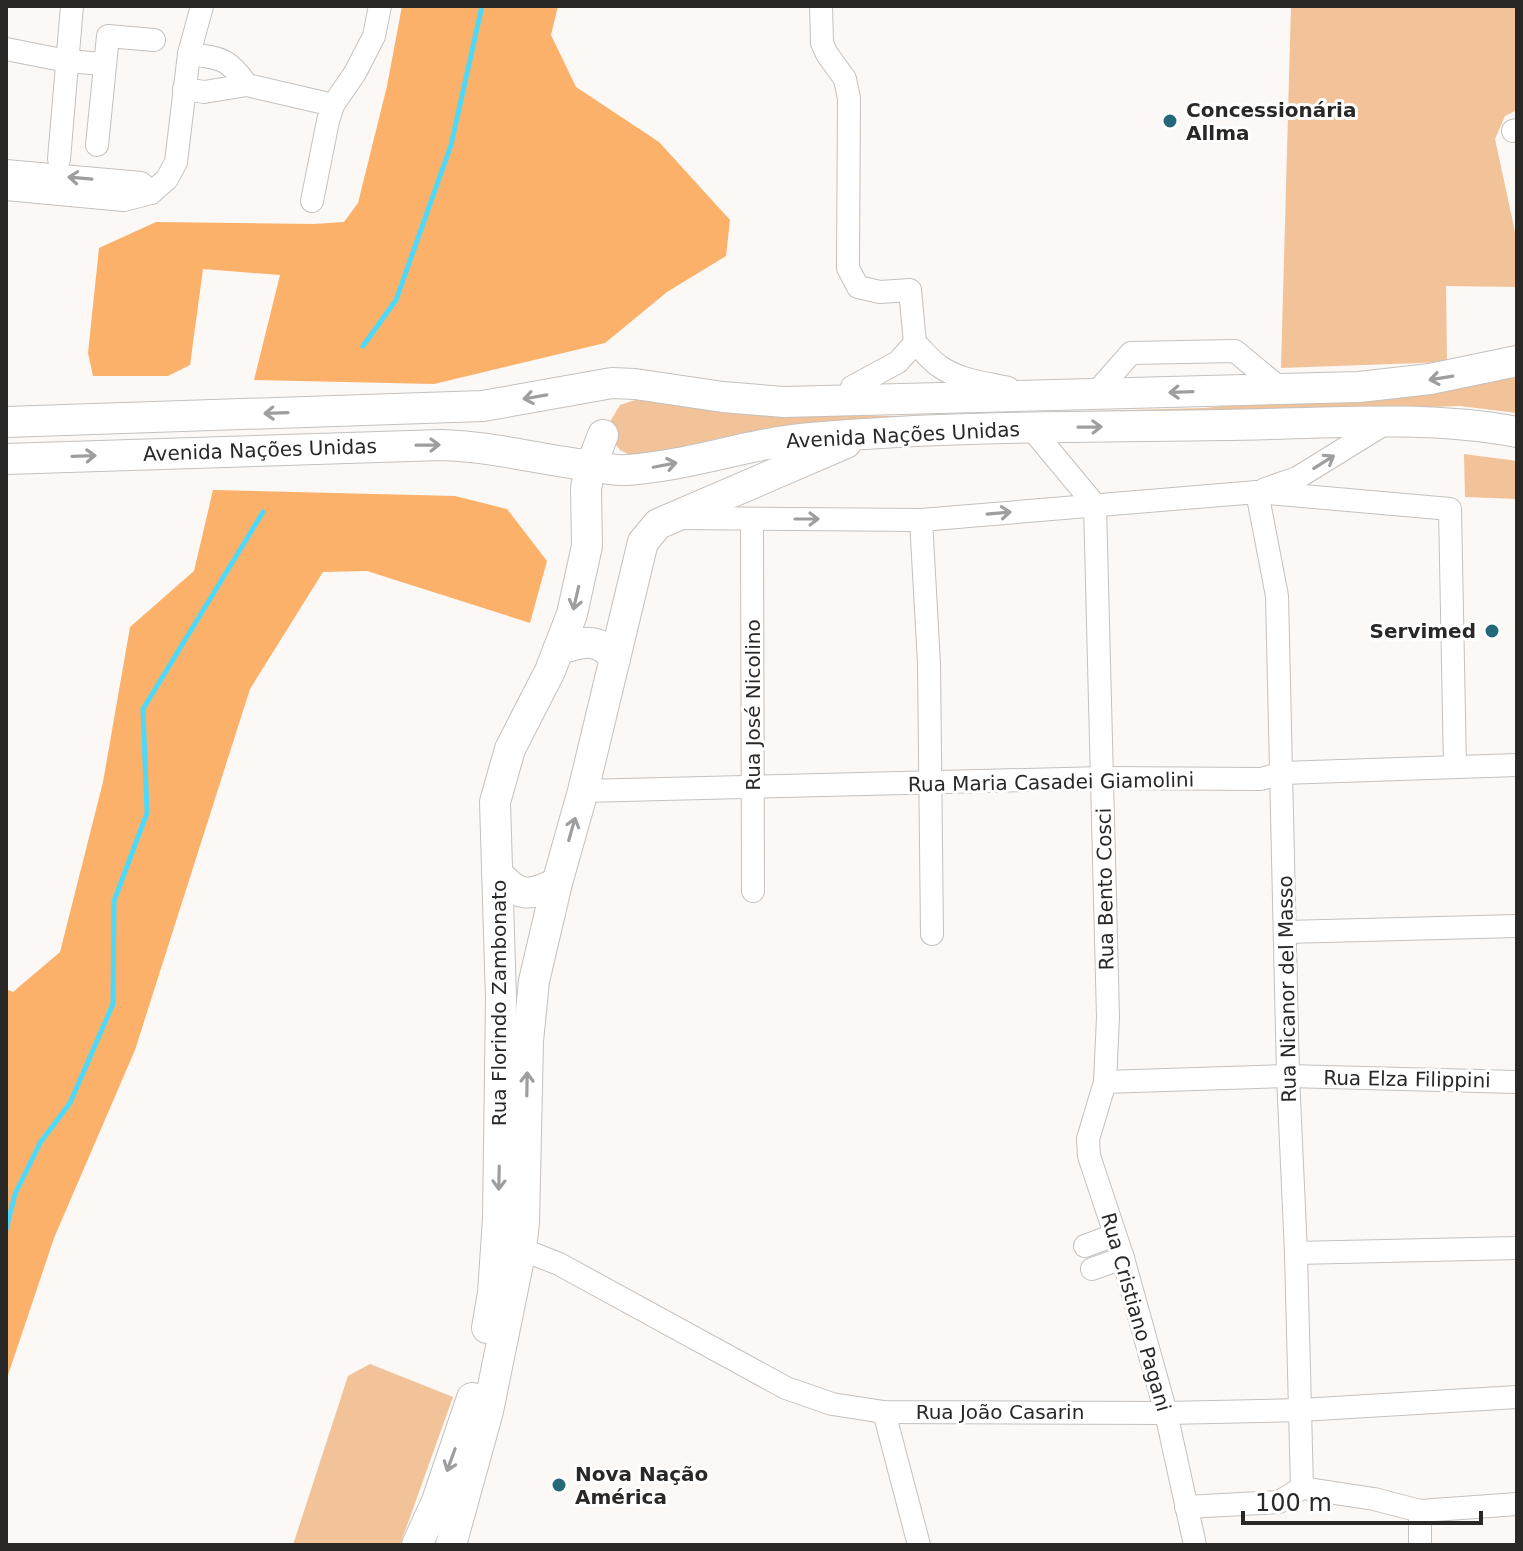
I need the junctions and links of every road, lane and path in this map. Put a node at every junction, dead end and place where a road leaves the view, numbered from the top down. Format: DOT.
graph roads {
  1 [pos="72,6"];
  2 [pos="202,6"];
  3 [pos="380,6"];
  4 [pos="821,6"];
  5 [pos="154,40"];
  6 [pos="6,49"];
  7 [pos="189,54"];
  8 [pos="67,61"];
  9 [pos="104,64"];
  10 [pos="247,85"];
  11 [pos="184,89"];
  12 [pos="333,105"];
  13 [pos="97,145"];
  14 [pos="59,159"];
  15 [pos="6,171"];
  16 [pos="6,189"];
  17 [pos="151,193"];
  18 [pos="312,201"];
  19 [pos="915,343"];
  20 [pos="1517,361"];
  21 [pos="977,381"];
  22 [pos="612,383"];
  23 [pos="852,387"];
  24 [pos="1281,389"];
  25 [pos="1094,395"];
  26 [pos="1053,396"];
  27 [pos="784,402"];
  28 [pos="6,422"];
  29 [pos="1386,423"];
  30 [pos="1031,428"];
  31 [pos="1517,432"];
  32 [pos="603,435"];
  33 [pos="868,435"];
  34 [pos="6,459"];
  35 [pos="560,462"];
  36 [pos="591,466"];
  37 [pos="622,470"];
  38 [pos="1257,492"];
  39 [pos="1095,505"];
  40 [pos="673,518"];
  41 [pos="752,519"];
  42 [pos="921,520"];
  43 [pos="587,546"];
  44 [pos="558,650"];
  45 [pos="615,659"];
  46 [pos="1517,765"];
  47 [pos="1455,767"];
  48 [pos="1282,773"];
  49 [pos="1103,778"];
  50 [pos="930,783"];
  51 [pos="754,788"];
  52 [pos="583,791"];
  53 [pos="499,875"];
  54 [pos="557,883"];
  55 [pos="753,891"];
  56 [pos="1517,926"];
  57 [pos="1286,932"];
  58 [pos="932,934"];
  59 [pos="1288,1076"];
  60 [pos="1105,1082"];
  61 [pos="1517,1082"];
  62 [pos="1114,1235"];
  63 [pos="1085,1246"];
  64 [pos="1517,1248"];
  65 [pos="521,1249"];
  66 [pos="1296,1253"];
  67 [pos="1123,1258"];
  68 [pos="1092,1269"];
  69 [pos="1517,1397"];
  70 [pos="1301,1410"];
  71 [pos="884,1412"];
  72 [pos="1166,1413"];
  73 [pos="1302,1488"];
  74 [pos="1517,1504"];
  75 [pos="1186,1507"];
  76 [pos="1420,1511"];
  77 [pos="417,1545"];
  78 [pos="451,1545"];
  79 [pos="919,1545"];
  80 [pos="1195,1545"];
  81 [pos="1420,1545"];
  1 -- 8 [label="street"];
  2 -- 7 [label="street"];
  3 -- 12 [label="street"];
  4 -- 19 [label="street"];
  5 -- 9 [label="street"];
  6 -- 8 [label="street"];
  7 -- 10 [label="street"];
  7 -- 11 [label="street"];
  8 -- 9 [label="street"];
  8 -- 14 [label="street"];
  9 -- 13 [label="street"];
  10 -- 11 [label="street"];
  10 -- 12 [label="street"];
  11 -- 17 [label="street"];
  12 -- 18 [label="street"];
  17 -- 15 [label="street, one-way"];
  16 -- 17 [label="street"];
  19 -- 21 [label="street"];
  19 -- 23 [label="street"];
  20 -- 24 [label="main road, Avenida Nações Unidas, one-way"];
  21 -- 23 [label="street"];
  21 -- 26 [label="street"];
  22 -- 27 [label="main road, Avenida Nações Unidas"];
  22 -- 28 [label="main road, Avenida Nações Unidas, one-way"];
  22 -- 32 [label="main road, Rua Florindo Zambonato"];
  23 -- 27 [label="street"];
  24 -- 25 [label="main road, Avenida Nações Unidas, one-way"];
  24 -- 25 [label="street"];
  25 -- 26 [label="main road, Avenida Nações Unidas"];
  26 -- 27 [label="main road, Avenida Nações Unidas"];
  30 -- 29 [label="main road, Avenida Nações Unidas, one-way"];
  29 -- 31 [label="main road, Avenida Nações Unidas"];
  38 -- 29 [label="street, one-way"];
  30 -- 33 [label="main road, Avenida Nações Unidas"];
  30 -- 39 [label="street"];
  32 -- 36 [label="main road, Rua Florindo Zambonato"];
  32 -- 37 [label="main road"];
  37 -- 33 [label="main road, Avenida Nações Unidas, one-way"];
  33 -- 40 [label="main road, Rua Florindo Zambonato"];
  34 -- 35 [label="main road, Avenida Nações Unidas, one-way"];
  35 -- 36 [label="main road, Avenida Nações Unidas"];
  35 -- 43 [label="main road"];
  36 -- 37 [label="main road, Avenida Nações Unidas"];
  36 -- 43 [label="main road, Rua Florindo Zambonato"];
  38 -- 39 [label="street"];
  38 -- 47 [label="street"];
  38 -- 48 [label="street, Rua Nicanor del Masso"];
  42 -- 39 [label="street, one-way"];
  39 -- 49 [label="street, Rua Bento Cosci"];
  40 -- 41 [label="street"];
  40 -- 45 [label="main road, Rua Florindo Zambonato"];
  41 -- 42 [label="street, one-way"];
  41 -- 51 [label="street, Rua José Nicolino"];
  42 -- 50 [label="street"];
  43 -- 44 [label="main road, Rua Florindo Zambonato, one-way"];
  44 -- 45 [label="main road"];
  44 -- 53 [label="main road, Rua Florindo Zambonato"];
  45 -- 52 [label="main road, Rua Florindo Zambonato"];
  46 -- 47 [label="street, Rua Maria Casadei Giamolini"];
  47 -- 48 [label="street, Rua Maria Casadei Giamolini"];
  48 -- 49 [label="street, Rua Maria Casadei Giamolini"];
  48 -- 57 [label="street, Rua Nicanor del Masso"];
  49 -- 50 [label="street, Rua Maria Casadei Giamolini"];
  49 -- 60 [label="street, Rua Bento Cosci"];
  50 -- 51 [label="street, Rua Maria Casadei Giamolini"];
  50 -- 58 [label="street"];
  51 -- 52 [label="street, Rua Maria Casadei Giamolini"];
  51 -- 55 [label="street, Rua José Nicolino"];
  54 -- 52 [label="main road, Rua Florindo Zambonato, one-way"];
  53 -- 54 [label="main road"];
  53 -- 77 [label="main road, Rua Florindo Zambonato, one-way"];
  65 -- 54 [label="main road, Rua Florindo Zambonato, one-way"];
  56 -- 57 [label="street"];
  57 -- 59 [label="street, Rua Nicanor del Masso"];
  59 -- 60 [label="street, Rua Elza Filippini"];
  59 -- 61 [label="street, Rua Elza Filippini"];
  59 -- 66 [label="street, Rua Nicanor del Masso"];
  60 -- 62 [label="street, Rua Cristiano Pagani"];
  62 -- 63 [label="street"];
  62 -- 67 [label="street, Rua Cristiano Pagani"];
  64 -- 66 [label="street"];
  65 -- 71 [label="street, Rua João Casarin"];
  65 -- 78 [label="main road, Rua Florindo Zambonato"];
  66 -- 70 [label="street, Rua Nicanor del Masso"];
  67 -- 68 [label="street"];
  67 -- 72 [label="street, Rua Cristiano Pagani"];
  69 -- 70 [label="street, Rua João Casarin"];
  70 -- 72 [label="street, Rua João Casarin"];
  70 -- 73 [label="street, Rua Nicanor del Masso"];
  71 -- 72 [label="street, Rua João Casarin"];
  71 -- 79 [label="street"];
  72 -- 75 [label="street, Rua Cristiano Pagani"];
  73 -- 75 [label="street"];
  73 -- 76 [label="street"];
  74 -- 76 [label="street"];
  75 -- 80 [label="street, Rua Cristiano Pagani"];
  76 -- 81 [label="street"];
}
